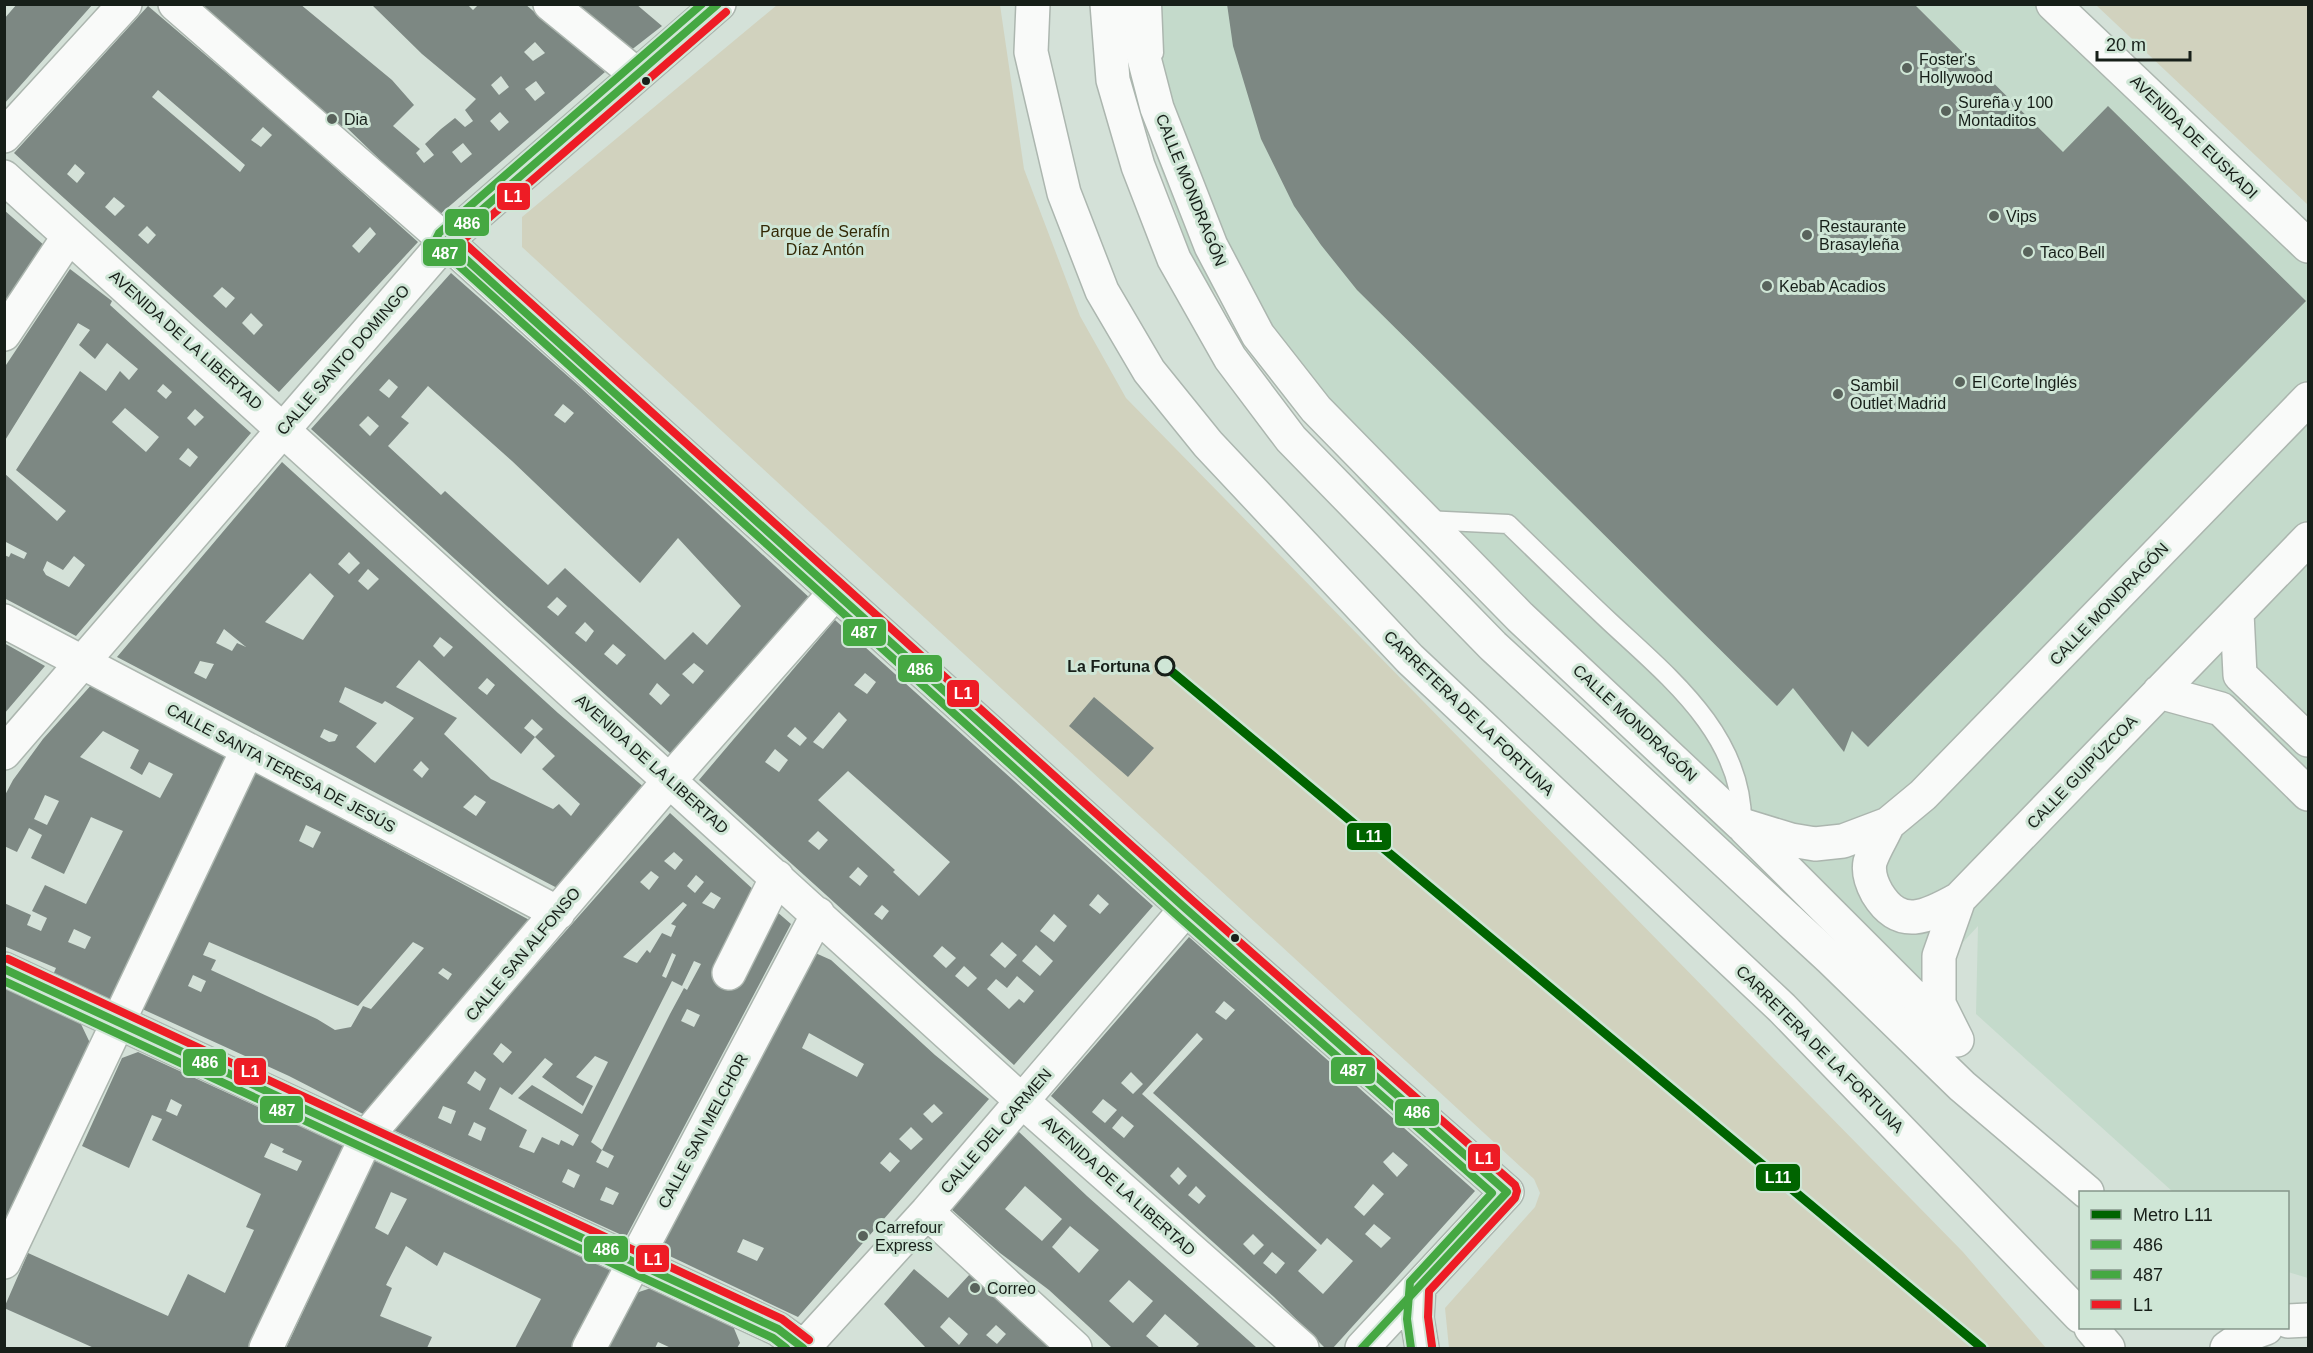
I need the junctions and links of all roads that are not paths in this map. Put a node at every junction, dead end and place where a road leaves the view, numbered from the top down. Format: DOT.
graph roads {
  1 [pos="125,4"];
  2 [pos="175,4"];
  3 [pos="550,4"];
  4 [pos="719,4"];
  5 [pos="1017,4"];
  6 [pos="1033,4"];
  7 [pos="1107,4"];
  8 [pos="1130,4"];
  9 [pos="1152,4"];
  10 [pos="2053,4"];
  11 [pos="1031,52"];
  12 [pos="637,75"];
  13 [pos="1157,108"];
  14 [pos="4,136"];
  15 [pos="4,177"];
  16 [pos="69,236"];
  17 [pos="446,241"];
  18 [pos="2308,246"];
  19 [pos="4,334"];
  20 [pos="2308,399"];
  21 [pos="285,428"];
  22 [pos="1424,519"];
  23 [pos="2304,551"];
  24 [pos="834,594"];
  25 [pos="2237,613"];
  26 [pos="4,621"];
  27 [pos="83,663"];
  28 [pos="2159,692"];
  29 [pos="2308,740"];
  30 [pos="247,751"];
  31 [pos="4,753"];
  32 [pos="669,781"];
  33 [pos="2308,794"];
  34 [pos="1888,824"];
  35 [pos="1742,825"];
  36 [pos="777,877"];
  37 [pos="1959,899"];
  38 [pos="1186,909"];
  39 [pos="558,913"];
  40 [pos="818,914"];
  41 [pos="4,969"];
  42 [pos="729,973"];
  43 [pos="119,1022"];
  44 [pos="1957,1040"];
  45 [pos="1962,1086"];
  46 [pos="1022,1101"];
  47 [pos="367,1136"];
  48 [pos="2086,1191"];
  49 [pos="927,1212"];
  50 [pos="4,1262"];
  51 [pos="633,1262"];
  52 [pos="1419,1287"];
  53 [pos="2079,1315"];
  54 [pos="2308,1320"];
  55 [pos="2289,1321"];
  56 [pos="2092,1329"];
  57 [pos="2263,1329"];
  58 [pos="266,1348"];
  59 [pos="589,1348"];
  60 [pos="803,1348"];
  61 [pos="1075,1348"];
  62 [pos="1302,1348"];
  63 [pos="1362,1348"];
  64 [pos="1422,1348"];
  65 [pos="2108,1348"];
  66 [pos="2227,1348"];
  1 -- 14 [label="street"];
  2 -- 17 [label="street"];
  3 -- 12 [label="street"];
  4 -- 12 [label="street, CALLE SANTO DOMINGO"];
  5 -- 11 [label="street"];
  6 -- 11 [label="street, CARRETERA DE LA FORTUNA"];
  7 -- 45 [label="street"];
  8 -- 13 [label="street, CALLE MONDRAGÓN"];
  9 -- 13 [label="lane"];
  10 -- 18 [label="street, AVENIDA DE EUSKADI"];
  11 -- 53 [label="street, CARRETERA DE LA FORTUNA"];
  12 -- 17 [label="street, CALLE SANTO DOMINGO"];
  13 -- 22 [label="street, CALLE MONDRAGÓN"];
  15 -- 16 [label="street, AVENIDA DE LA LIBERTAD"];
  16 -- 19 [label="street"];
  16 -- 21 [label="street, AVENIDA DE LA LIBERTAD"];
  17 -- 21 [label="street, CALLE SANTO DOMINGO"];
  17 -- 24 [label="street"];
  20 -- 34 [label="street, CALLE MONDRAGÓN"];
  21 -- 27 [label="street, CALLE SANTO DOMINGO"];
  21 -- 32 [label="street, AVENIDA DE LA LIBERTAD"];
  22 -- 35 [label="street, CALLE MONDRAGÓN"];
  22 -- 35 [label="lane"];
  23 -- 25 [label="street, CALLE GUIPÚZCOA"];
  24 -- 32 [label="street, CALLE SAN ALFONSO"];
  24 -- 38 [label="street"];
  25 -- 28 [label="street, CALLE GUIPÚZCOA"];
  25 -- 29 [label="street"];
  26 -- 27 [label="street, CALLE SANTA TERESA DE JESÚS"];
  27 -- 30 [label="street, CALLE SANTA TERESA DE JESÚS"];
  27 -- 31 [label="street, CALLE SANTO DOMINGO"];
  28 -- 33 [label="street"];
  28 -- 37 [label="street, CALLE GUIPÚZCOA"];
  30 -- 39 [label="street, CALLE SANTA TERESA DE JESÚS"];
  30 -- 43 [label="street"];
  32 -- 36 [label="street, AVENIDA DE LA LIBERTAD"];
  32 -- 39 [label="street, CALLE SAN ALFONSO"];
  34 -- 35 [label="street, CALLE MONDRAGÓN"];
  34 -- 37 [label="street"];
  35 -- 44 [label="street"];
  36 -- 40 [label="street, AVENIDA DE LA LIBERTAD"];
  36 -- 42 [label="street"];
  37 -- 44 [label="street, CALLE GUIPÚZCOA"];
  38 -- 46 [label="street, CALLE DEL CARMEN"];
  38 -- 52 [label="street"];
  39 -- 47 [label="street, CALLE SAN ALFONSO"];
  40 -- 46 [label="street, AVENIDA DE LA LIBERTAD"];
  40 -- 51 [label="street, CALLE SAN MELCHOR"];
  41 -- 43 [label="street"];
  43 -- 47 [label="street"];
  43 -- 50 [label="street"];
  44 -- 45 [label="street"];
  45 -- 48 [label="street"];
  46 -- 49 [label="street, CALLE DEL CARMEN"];
  46 -- 62 [label="street, AVENIDA DE LA LIBERTAD"];
  47 -- 51 [label="street"];
  47 -- 58 [label="street, CALLE SAN ALFONSO"];
  49 -- 60 [label="street, CALLE DEL CARMEN"];
  49 -- 61 [label="street"];
  51 -- 59 [label="street, CALLE SAN MELCHOR"];
  51 -- 60 [label="street"];
  52 -- 63 [label="street"];
  52 -- 64 [label="street"];
  54 -- 55 [label="street"];
  56 -- 65 [label="street"];
  57 -- 66 [label="street"];
}
